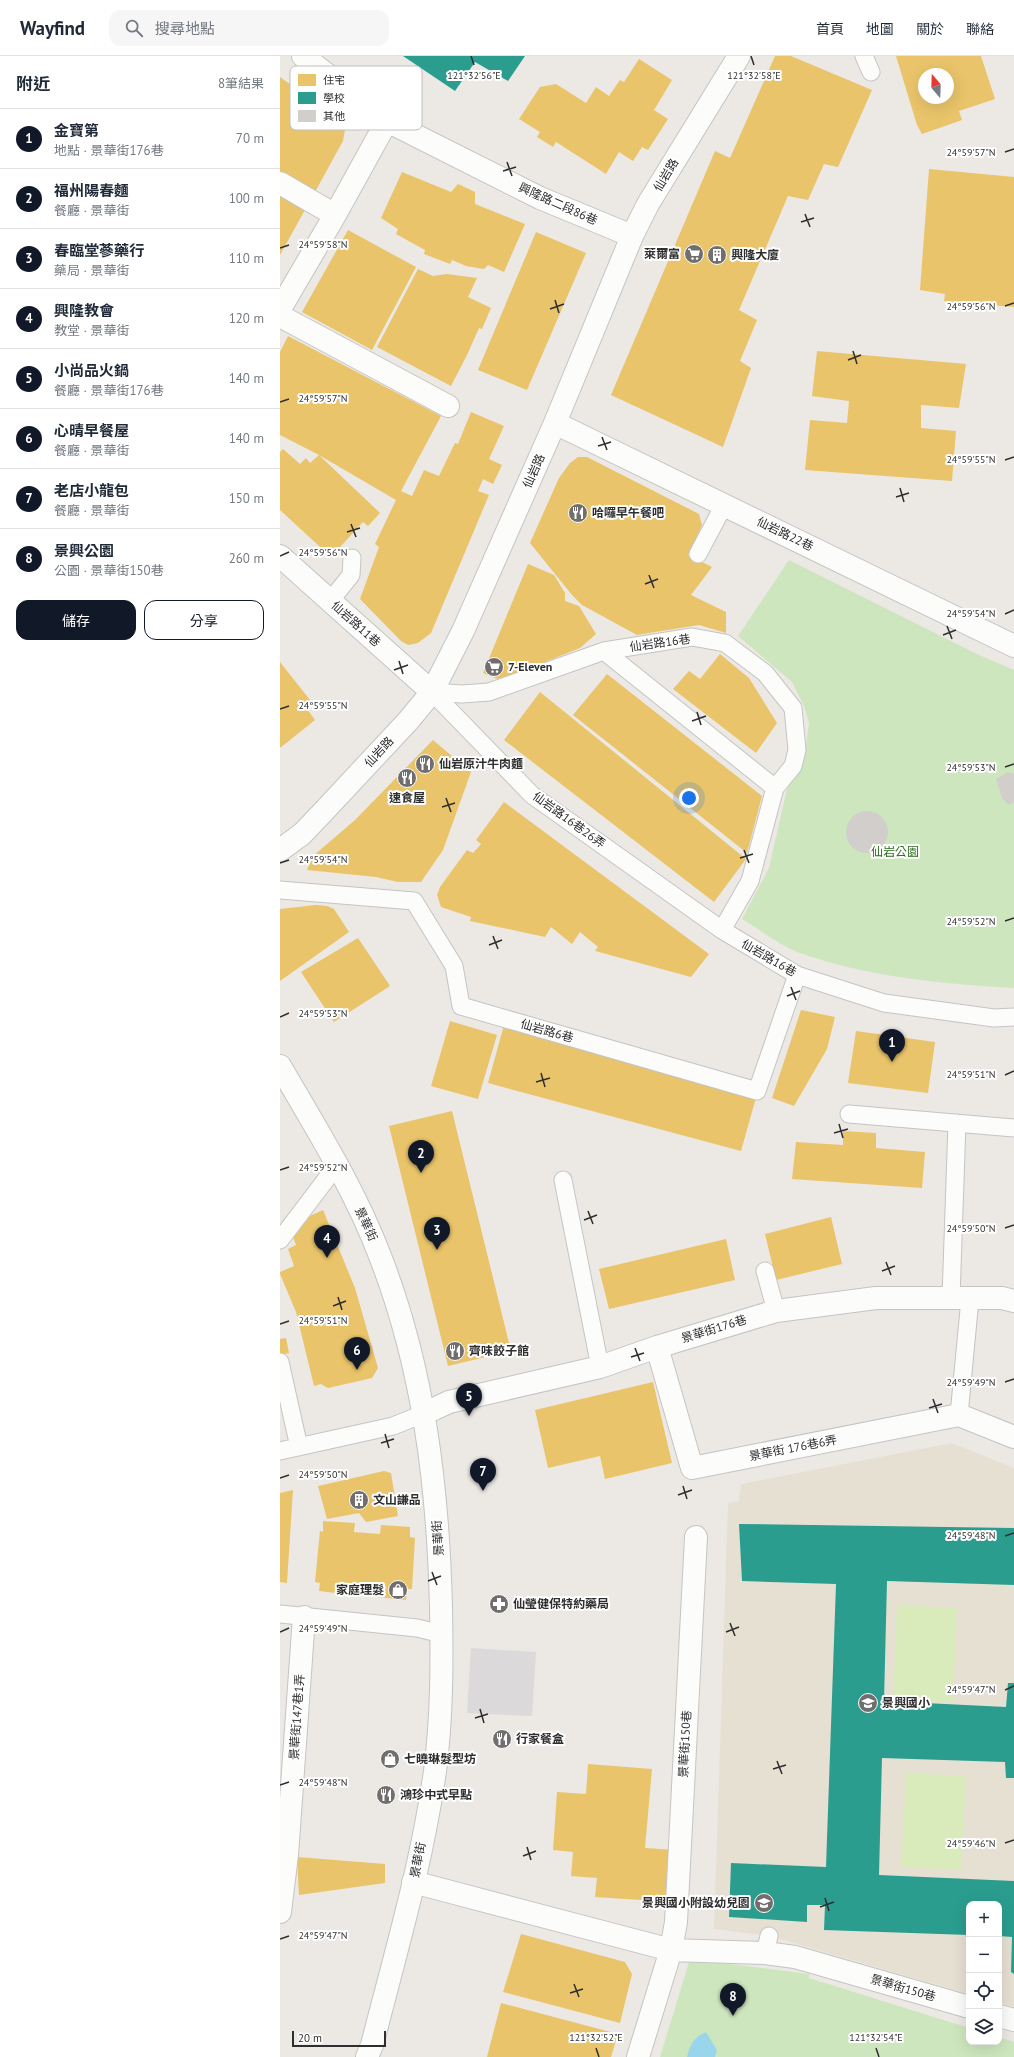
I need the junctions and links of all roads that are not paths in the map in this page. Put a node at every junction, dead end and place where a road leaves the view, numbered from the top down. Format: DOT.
graph roads {
  1 [pos="303,56"];
  2 [pos="738,56"];
  3 [pos="864,56"];
  4 [pos="316,66"];
  5 [pos="871,72"];
  6 [pos="382,130"];
  7 [pos="405,130"];
  8 [pos="280,183"];
  9 [pos="335,215"];
  10 [pos="632,236"];
  11 [pos="280,308"];
  12 [pos="280,316"];
  13 [pos="448,406"];
  14 [pos="555,423"];
  15 [pos="724,505"];
  16 [pos="698,554"];
  17 [pos="280,556"];
  18 [pos="352,558"];
  19 [pos="330,601"];
  20 [pos="1014,646"];
  21 [pos="604,651"];
  22 [pos="432,692"];
  23 [pos="775,788"];
  24 [pos="280,850"];
  25 [pos="280,890"];
  26 [pos="722,930"];
  27 [pos="797,975"];
  28 [pos="1014,1018"];
  29 [pos="280,1066"];
  30 [pos="849,1114"];
  31 [pos="957,1123"];
  32 [pos="1014,1128"];
  33 [pos="337,1165"];
  34 [pos="563,1180"];
  35 [pos="280,1240"];
  36 [pos="765,1271"];
  37 [pos="961,1298"];
  38 [pos="1014,1301"];
  39 [pos="776,1311"];
  40 [pos="657,1347"];
  41 [pos="280,1362"];
  42 [pos="600,1367"];
  43 [pos="424,1414"];
  44 [pos="958,1416"];
  45 [pos="1014,1437"];
  46 [pos="299,1447"];
  47 [pos="280,1451"];
  48 [pos="696,1537"];
  49 [pos="280,1614"];
  50 [pos="304,1617"];
  51 [pos="442,1634"];
  52 [pos="413,1882"];
  53 [pos="280,1912"];
  54 [pos="671,1950"];
  55 [pos="966,2006"];
  56 [pos="1002,2017"];
  57 [pos="1014,2020"];
  58 [pos="367,2057"];
  59 [pos="638,2057"];
  1 -- 4 [label="street, 興隆路二段86巷"];
  2 -- 10 [label="street, 仙岩路"];
  3 -- 5 [label="lane"];
  6 -- 9 [label="street"];
  7 -- 10 [label="street, 興隆路二段86巷"];
  8 -- 9 [label="street"];
  9 -- 11 [label="street"];
  10 -- 14 [label="street, 仙岩路"];
  12 -- 13 [label="street"];
  14 -- 15 [label="street, 仙岩路22巷"];
  14 -- 22 [label="street, 仙岩路"];
  15 -- 16 [label="lane"];
  15 -- 20 [label="street, 仙岩路22巷"];
  17 -- 19 [label="street, 仙岩路11巷"];
  18 -- 19 [label="lane"];
  19 -- 22 [label="street, 仙岩路11巷"];
  21 -- 22 [label="lane, 仙岩路16巷"];
  21 -- 23 [label="lane, 仙岩路16巷"];
  21 -- 23 [label="lane, 仙岩路16巷"];
  22 -- 24 [label="street, 仙岩路"];
  22 -- 26 [label="lane, 仙岩路16巷26弄"];
  23 -- 26 [label="lane, 仙岩路16巷"];
  25 -- 27 [label="lane, 仙岩路6巷"];
  26 -- 27 [label="lane, 仙岩路16巷"];
  27 -- 28 [label="lane, 仙岩路16巷"];
  29 -- 33 [label="street, 景華街"];
  30 -- 31 [label="lane"];
  31 -- 32 [label="lane"];
  31 -- 37 [label="lane"];
  33 -- 35 [label="lane"];
  33 -- 43 [label="street, 景華街"];
  34 -- 42 [label="lane"];
  36 -- 39 [label="lane"];
  37 -- 38 [label="street, 景華街176巷"];
  37 -- 39 [label="street, 景華街176巷"];
  37 -- 44 [label="lane"];
  39 -- 40 [label="street, 景華街176巷"];
  40 -- 42 [label="street, 景華街176巷"];
  40 -- 44 [label="street, 景華街 176巷6弄"];
  41 -- 46 [label="lane"];
  42 -- 43 [label="street, 景華街176巷"];
  43 -- 46 [label="lane"];
  43 -- 51 [label="street, 景華街"];
  44 -- 45 [label="street"];
  46 -- 47 [label="lane"];
  48 -- 54 [label="street, 景華街150巷"];
  49 -- 50 [label="lane"];
  50 -- 51 [label="lane"];
  50 -- 53 [label="street, 景華街147巷1弄"];
  51 -- 52 [label="street, 景華街"];
  52 -- 54 [label="street, 景華街150巷"];
  52 -- 58 [label="street, 景華街"];
  54 -- 55 [label="street, 景華街150巷"];
  54 -- 59 [label="street"];
  56 -- 57 [label="street"];
}
